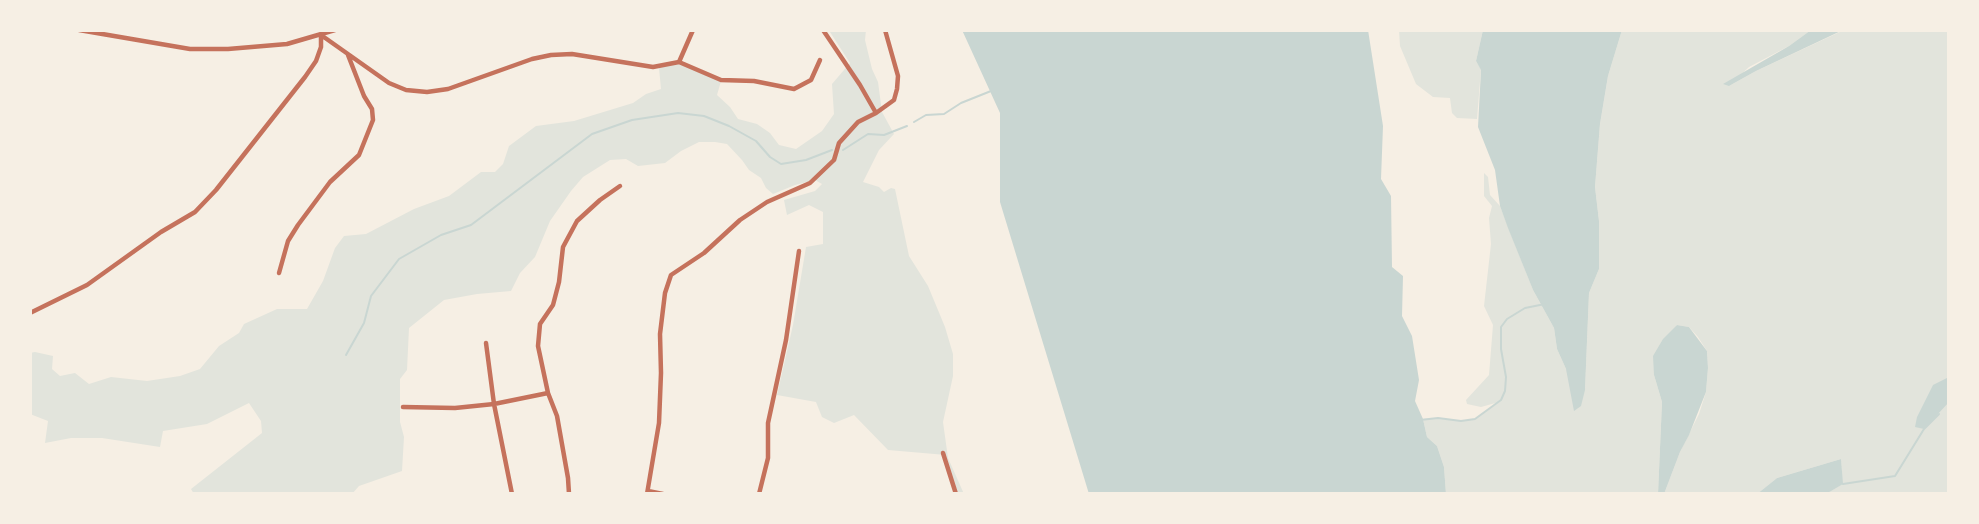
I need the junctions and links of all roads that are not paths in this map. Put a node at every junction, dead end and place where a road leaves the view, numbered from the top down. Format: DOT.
graph roads {
  1 [pos="79,30"];
  2 [pos="335,30"];
  3 [pos="693,30"];
  4 [pos="823,30"];
  5 [pos="885,30"];
  6 [pos="321,35"];
  7 [pos="348,56"];
  8 [pos="820,60"];
  9 [pos="679,62"];
  10 [pos="876,113"];
  11 [pos="620,186"];
  12 [pos="799,251"];
  13 [pos="279,273"];
  14 [pos="30,313"];
  15 [pos="486,343"];
  16 [pos="548,393"];
  17 [pos="494,404"];
  18 [pos="403,407"];
  19 [pos="943,453"];
  20 [pos="648,492"];
  21 [pos="512,494"];
  22 [pos="569,494"];
  23 [pos="663,494"];
  24 [pos="759,494"];
  25 [pos="956,494"];
  1 -- 6 [label="street"];
  2 -- 6 [label="street"];
  3 -- 9 [label="street"];
  4 -- 10 [label="street"];
  5 -- 10 [label="street"];
  6 -- 7 [label="street"];
  6 -- 14 [label="street"];
  7 -- 9 [label="street"];
  7 -- 13 [label="street"];
  8 -- 9 [label="street"];
  10 -- 20 [label="street"];
  11 -- 16 [label="street"];
  12 -- 24 [label="street"];
  15 -- 17 [label="street"];
  16 -- 17 [label="street"];
  16 -- 22 [label="street"];
  17 -- 18 [label="street"];
  17 -- 21 [label="street"];
  19 -- 25 [label="street"];
  20 -- 23 [label="street"];
}
